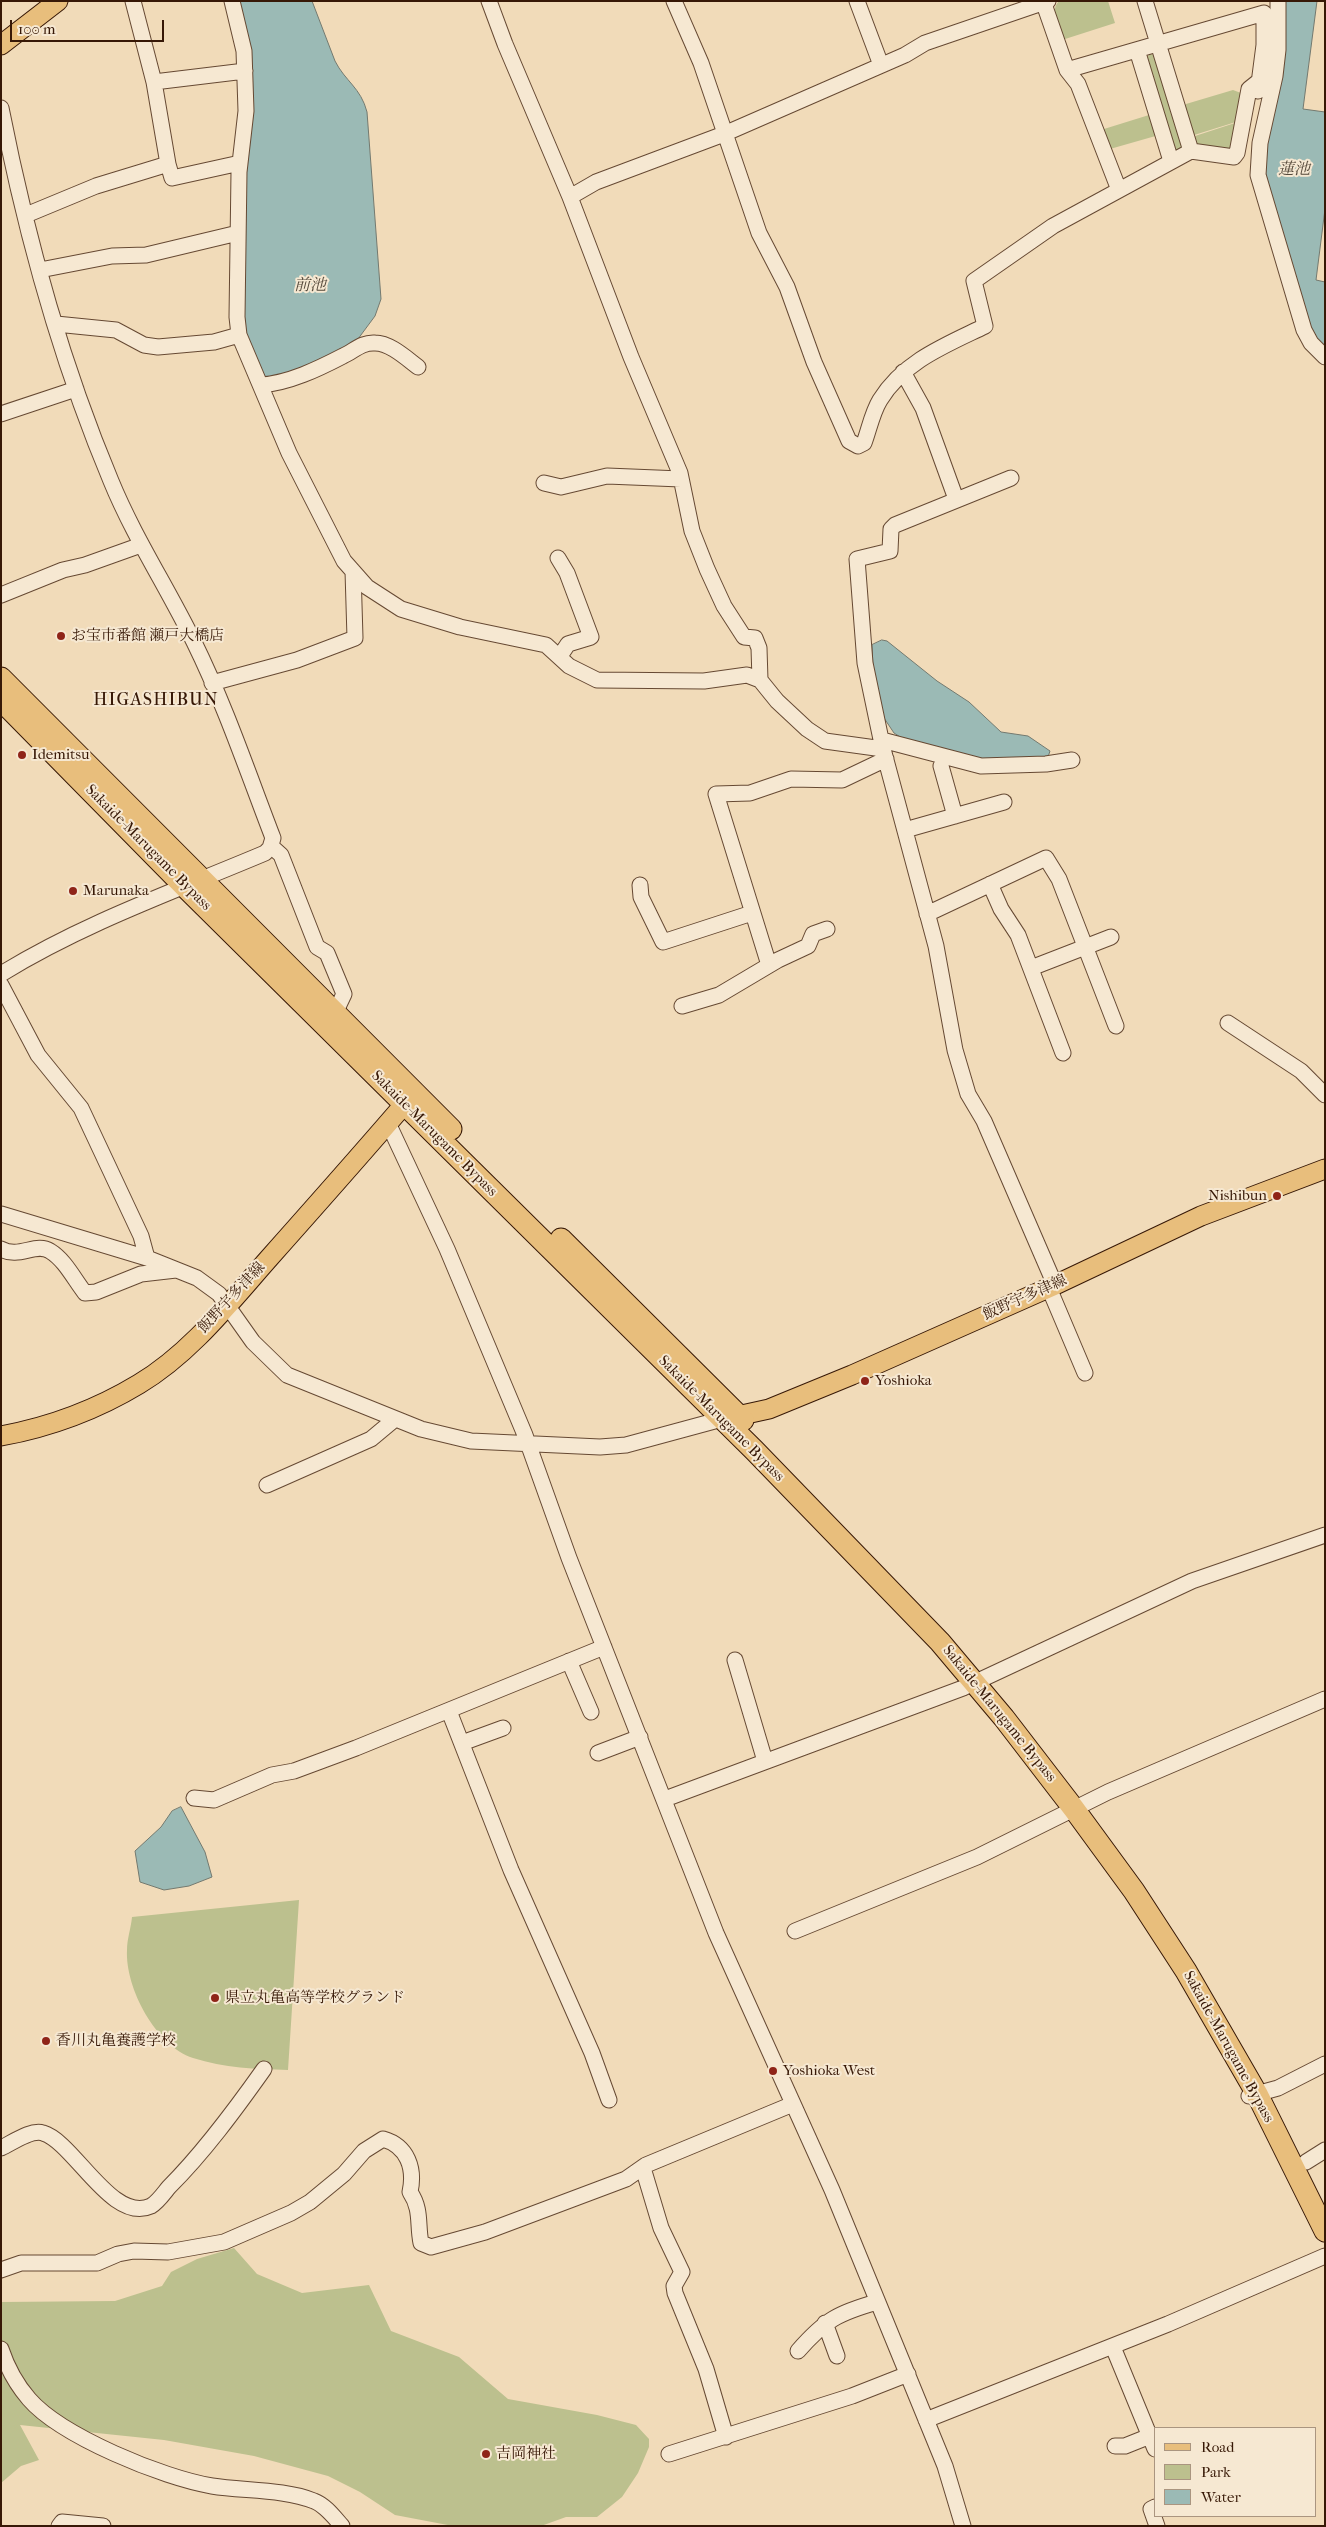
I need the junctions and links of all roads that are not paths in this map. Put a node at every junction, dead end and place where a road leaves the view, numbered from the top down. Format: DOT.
graph roads {
  1 [pos="58,1"];
  2 [pos="133,1"];
  3 [pos="232,1"];
  4 [pos="490,1"];
  5 [pos="674,1"];
  6 [pos="857,1"];
  7 [pos="1145,1"];
  8 [pos="1278,1"];
  9 [pos="1039,3"];
  10 [pos="1158,44"];
  11 [pos="1,45"];
  12 [pos="1137,50"];
  13 [pos="881,65"];
  14 [pos="1067,70"];
  15 [pos="245,71"];
  16 [pos="1259,81"];
  17 [pos="154,82"];
  18 [pos="1,108"];
  19 [pos="724,134"];
  20 [pos="1191,151"];
  21 [pos="1171,161"];
  22 [pos="240,163"];
  23 [pos="168,164"];
  24 [pos="1258,175"];
  25 [pos="1120,190"];
  26 [pos="570,197"];
  27 [pos="26,215"];
  28 [pos="238,233"];
  29 [pos="40,270"];
  30 [pos="56,324"];
  31 [pos="239,335"];
  32 [pos="1325,357"];
  33 [pos="418,367"];
  34 [pos="903,372"];
  35 [pos="261,385"];
  36 [pos="76,389"];
  37 [pos="1,414"];
  38 [pos="1011,478"];
  39 [pos="681,479"];
  40 [pos="544,483"];
  41 [pos="956,499"];
  42 [pos="140,545"];
  43 [pos="558,558"];
  44 [pos="353,572"];
  45 [pos="1,595"];
  46 [pos="560,656"];
  47 [pos="1,678"];
  48 [pos="760,680"];
  49 [pos="212,683"];
  50 [pos="1,700"];
  51 [pos="884,749"];
  52 [pos="1072,760"];
  53 [pos="941,766"];
  54 [pos="1004,802"];
  55 [pos="955,816"];
  56 [pos="905,830"];
  57 [pos="271,846"];
  58 [pos="193,883"];
  59 [pos="990,884"];
  60 [pos="640,885"];
  61 [pos="752,913"];
  62 [pos="927,914"];
  63 [pos="828,929"];
  64 [pos="1111,937"];
  65 [pos="1085,947"];
  66 [pos="769,965"];
  67 [pos="1031,968"];
  68 [pos="1,974"];
  69 [pos="1,985"];
  70 [pos="682,1006"];
  71 [pos="335,1013"];
  72 [pos="1228,1022"];
  73 [pos="1116,1026"];
  74 [pos="1063,1053"];
  75 [pos="1325,1096"];
  76 [pos="409,1098"];
  77 [pos="388,1123"];
  78 [pos="1325,1169"];
  79 [pos="1,1214"];
  80 [pos="1,1249"];
  81 [pos="147,1258"];
  82 [pos="178,1270"];
  83 [pos="1052,1286"];
  84 [pos="227,1304"];
  85 [pos="1085,1373"];
  86 [pos="731,1418"];
  87 [pos="394,1419"];
  88 [pos="1,1436"];
  89 [pos="528,1444"];
  90 [pos="267,1486"];
  91 [pos="1325,1535"];
  92 [pos="604,1646"];
  93 [pos="735,1660"];
  94 [pos="569,1661"];
  95 [pos="981,1680"];
  96 [pos="1325,1699"];
  97 [pos="449,1711"];
  98 [pos="591,1712"];
  99 [pos="503,1728"];
  100 [pos="640,1737"];
  101 [pos="462,1743"];
  102 [pos="598,1753"];
  103 [pos="765,1761"];
  104 [pos="194,1798"];
  105 [pos="665,1799"];
  106 [pos="1080,1806"];
  107 [pos="794,1931"];
  108 [pos="1325,2064"];
  109 [pos="264,2069"];
  110 [pos="1258,2093"];
  111 [pos="610,2100"];
  112 [pos="793,2104"];
  113 [pos="1,2148"];
  114 [pos="1325,2150"];
  115 [pos="1306,2162"];
  116 [pos="643,2168"];
  117 [pos="1325,2201"];
  118 [pos="1325,2231"];
  119 [pos="1325,2256"];
  120 [pos="1,2270"];
  121 [pos="877,2302"];
  122 [pos="825,2323"];
  123 [pos="1114,2346"];
  124 [pos="1,2349"];
  125 [pos="798,2351"];
  126 [pos="837,2356"];
  127 [pos="908,2374"];
  128 [pos="926,2420"];
  129 [pos="726,2437"];
  130 [pos="1152,2442"];
  131 [pos="1115,2446"];
  132 [pos="668,2454"];
  133 [pos="1154,2508"];
  134 [pos="59,2526"];
  135 [pos="103,2526"];
  136 [pos="342,2526"];
  137 [pos="963,2526"];
  138 [pos="1157,2526"];
  1 -- 11 [label="main road"];
  2 -- 17 [label="street"];
  3 -- 15 [label="street"];
  4 -- 26 [label="street"];
  5 -- 19 [label="street"];
  6 -- 13 [label="street"];
  7 -- 10 [label="street"];
  8 -- 24 [label="street"];
  9 -- 13 [label="street"];
  9 -- 14 [label="street"];
  10 -- 12 [label="street"];
  10 -- 16 [label="street"];
  10 -- 20 [label="street"];
  12 -- 14 [label="street"];
  12 -- 21 [label="street"];
  13 -- 19 [label="street"];
  14 -- 25 [label="street"];
  15 -- 17 [label="street"];
  15 -- 22 [label="street"];
  16 -- 20 [label="street"];
  16 -- 24 [label="street"];
  17 -- 23 [label="street"];
  18 -- 27 [label="street"];
  19 -- 26 [label="street"];
  19 -- 34 [label="street"];
  20 -- 21 [label="street"];
  21 -- 25 [label="street"];
  22 -- 23 [label="street"];
  22 -- 28 [label="street"];
  23 -- 27 [label="street"];
  24 -- 32 [label="street"];
  25 -- 34 [label="street"];
  26 -- 39 [label="street"];
  27 -- 29 [label="street"];
  28 -- 29 [label="street"];
  28 -- 31 [label="street"];
  29 -- 30 [label="street"];
  30 -- 31 [label="street"];
  30 -- 36 [label="street"];
  31 -- 35 [label="street"];
  33 -- 35 [label="street"];
  34 -- 41 [label="street"];
  35 -- 44 [label="street"];
  36 -- 37 [label="street"];
  36 -- 42 [label="street"];
  38 -- 41 [label="street"];
  39 -- 40 [label="street"];
  39 -- 48 [label="street"];
  41 -- 51 [label="street"];
  42 -- 45 [label="street"];
  42 -- 49 [label="street"];
  43 -- 46 [label="street"];
  44 -- 46 [label="street"];
  44 -- 49 [label="street"];
  46 -- 48 [label="street"];
  47 -- 58 [label="highway, Sakaide-Marugame Bypass"];
  48 -- 51 [label="street"];
  49 -- 57 [label="street"];
  50 -- 58 [label="highway, Sakaide-Marugame Bypass"];
  51 -- 52 [label="street"];
  51 -- 56 [label="street"];
  51 -- 61 [label="street"];
  53 -- 55 [label="street"];
  54 -- 55 [label="street"];
  55 -- 56 [label="street"];
  56 -- 62 [label="street"];
  57 -- 58 [label="street"];
  57 -- 71 [label="street"];
  58 -- 68 [label="street"];
  58 -- 71 [label="highway, Sakaide-Marugame Bypass"];
  58 -- 76 [label="highway, Sakaide-Marugame Bypass"];
  59 -- 62 [label="street"];
  59 -- 65 [label="street"];
  59 -- 67 [label="street"];
  60 -- 61 [label="street"];
  61 -- 66 [label="street"];
  62 -- 83 [label="street"];
  63 -- 66 [label="street"];
  64 -- 65 [label="street"];
  65 -- 67 [label="street"];
  65 -- 73 [label="street"];
  66 -- 70 [label="street"];
  67 -- 74 [label="street"];
  69 -- 81 [label="street"];
  71 -- 76 [label="highway, Sakaide-Marugame Bypass"];
  72 -- 75 [label="street"];
  76 -- 77 [label="main road, 飯野宇多津線"];
  76 -- 86 [label="highway, Sakaide-Marugame Bypass"];
  77 -- 84 [label="main road, 飯野宇多津線"];
  77 -- 89 [label="street"];
  78 -- 83 [label="main road, 飯野宇多津線"];
  79 -- 81 [label="street"];
  80 -- 82 [label="street"];
  81 -- 82 [label="street"];
  82 -- 84 [label="street"];
  83 -- 85 [label="street"];
  83 -- 86 [label="main road, 飯野宇多津線"];
  84 -- 87 [label="street"];
  84 -- 88 [label="main road, 飯野宇多津線"];
  86 -- 89 [label="street"];
  86 -- 95 [label="highway, Sakaide-Marugame Bypass"];
  87 -- 89 [label="street"];
  87 -- 90 [label="street"];
  89 -- 92 [label="street"];
  91 -- 95 [label="street"];
  92 -- 94 [label="street"];
  92 -- 100 [label="street"];
  93 -- 103 [label="street"];
  94 -- 97 [label="street"];
  94 -- 98 [label="street"];
  95 -- 103 [label="street"];
  95 -- 106 [label="highway, Sakaide-Marugame Bypass"];
  96 -- 106 [label="street"];
  97 -- 101 [label="street"];
  97 -- 104 [label="street"];
  99 -- 101 [label="street"];
  100 -- 102 [label="street"];
  100 -- 105 [label="street"];
  101 -- 111 [label="street"];
  103 -- 105 [label="street"];
  105 -- 112 [label="street"];
  106 -- 107 [label="street"];
  106 -- 110 [label="highway, Sakaide-Marugame Bypass"];
  108 -- 110 [label="street"];
  109 -- 113 [label="street"];
  110 -- 115 [label="highway, Sakaide-Marugame Bypass"];
  110 -- 118 [label="highway, Sakaide-Marugame Bypass"];
  112 -- 116 [label="street"];
  112 -- 121 [label="street"];
  114 -- 115 [label="street"];
  115 -- 117 [label="highway, Sakaide-Marugame Bypass"];
  116 -- 120 [label="street"];
  116 -- 129 [label="street"];
  119 -- 123 [label="street"];
  121 -- 122 [label="street"];
  121 -- 127 [label="street"];
  122 -- 125 [label="street"];
  122 -- 126 [label="street"];
  123 -- 128 [label="street"];
  123 -- 130 [label="street"];
  124 -- 136 [label="street"];
  127 -- 128 [label="street"];
  127 -- 129 [label="street"];
  128 -- 137 [label="street"];
  129 -- 132 [label="street"];
  130 -- 131 [label="street"];
  133 -- 138 [label="street"];
  134 -- 135 [label="street"];
}
